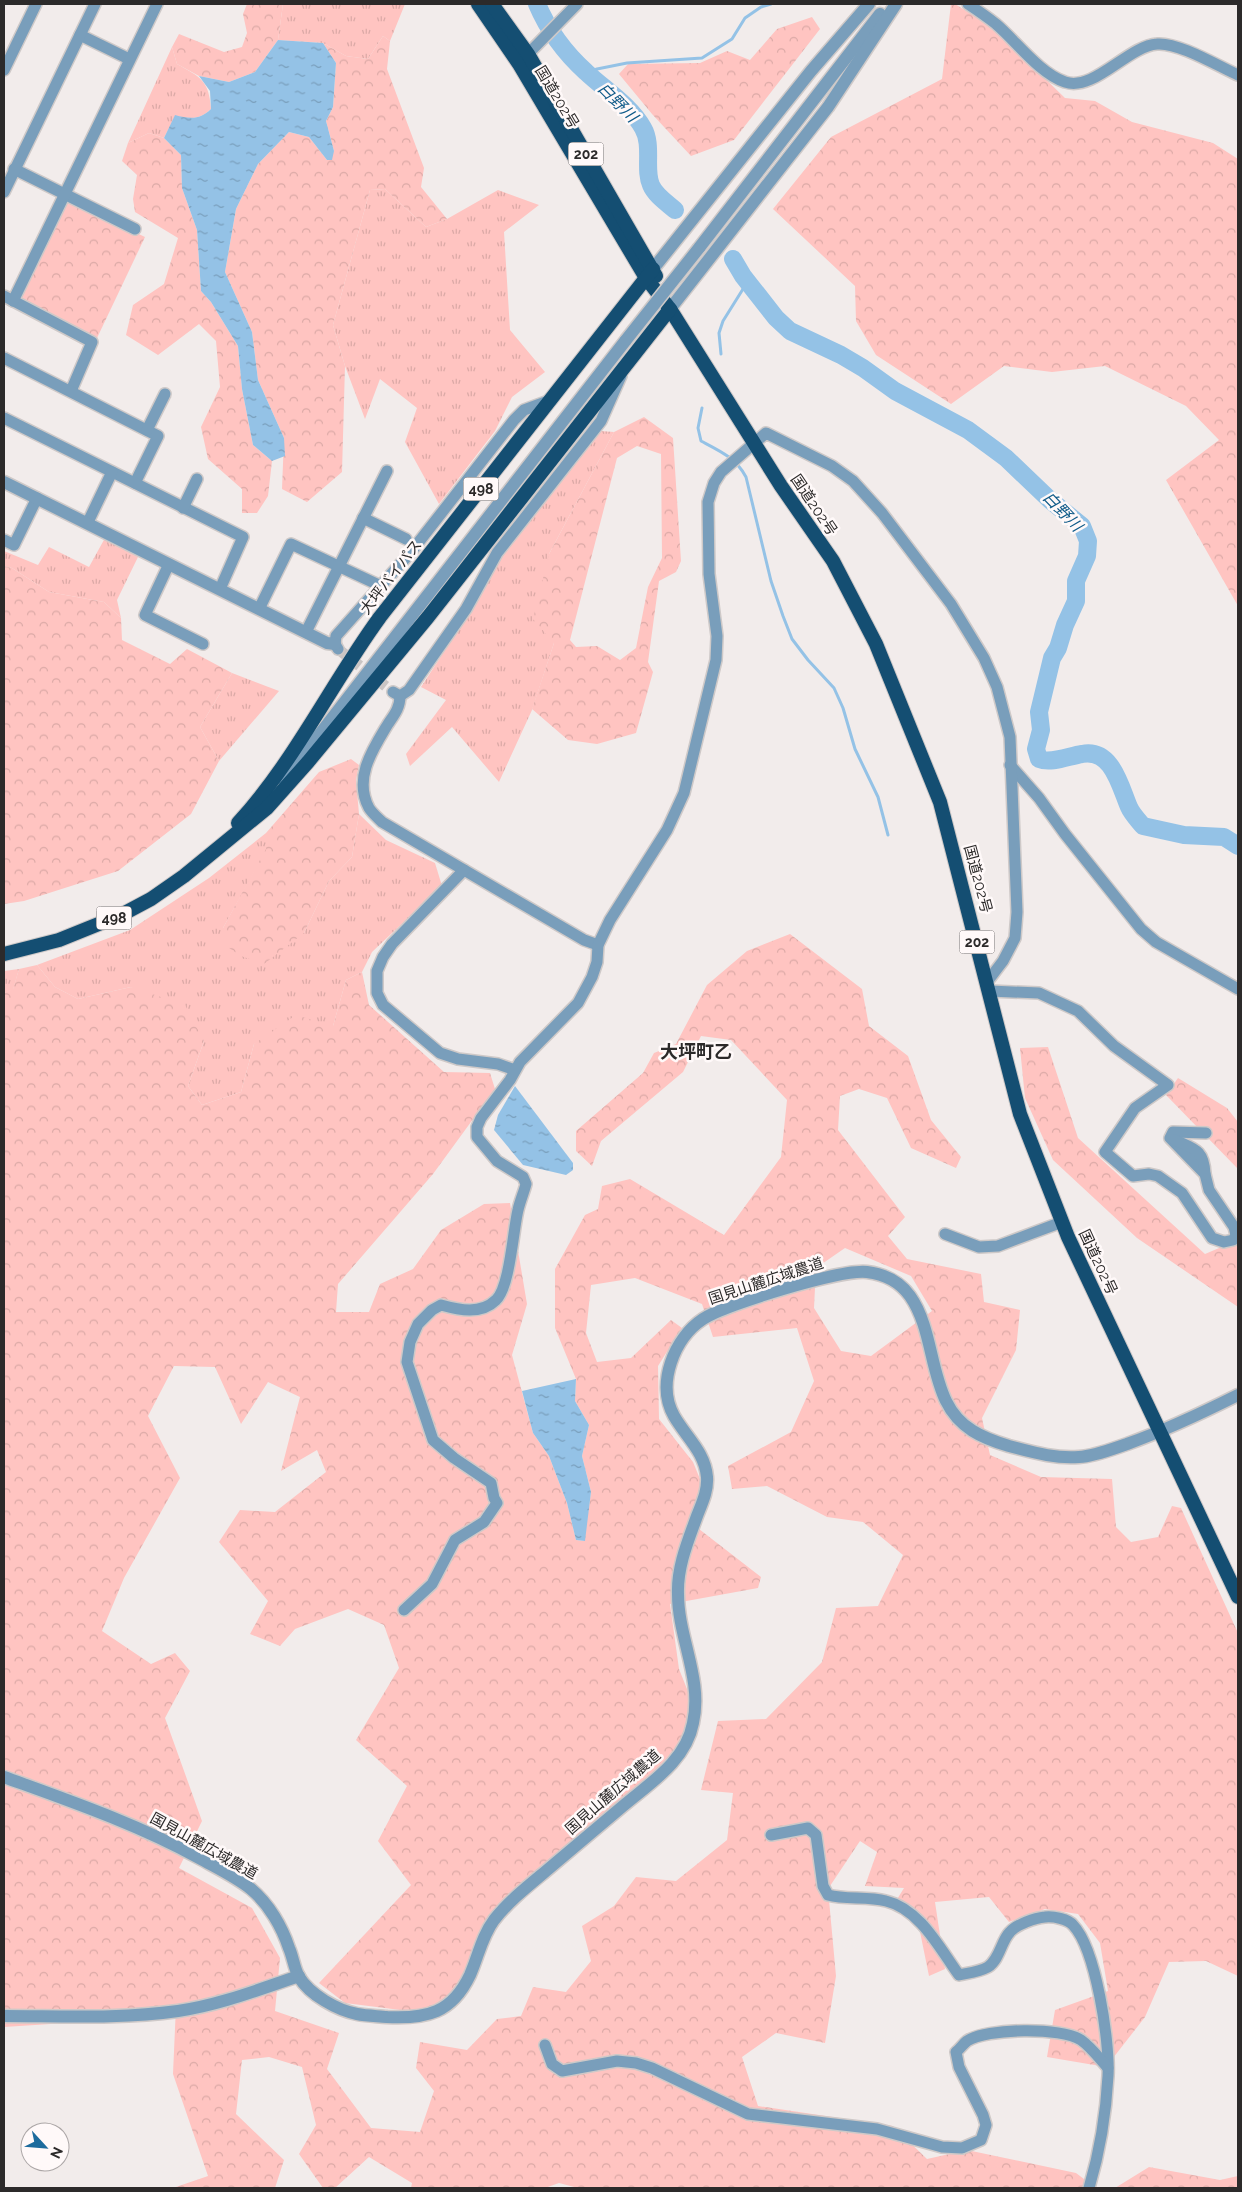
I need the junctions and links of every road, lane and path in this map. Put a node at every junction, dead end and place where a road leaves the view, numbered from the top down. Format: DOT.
graph roads {
  1 [pos="36,4"];
  2 [pos="95,4"];
  3 [pos="157,4"];
  4 [pos="478,4"];
  5 [pos="492,4"];
  6 [pos="577,4"];
  7 [pos="869,4"];
  8 [pos="883,4"];
  9 [pos="888,4"];
  10 [pos="896,4"];
  11 [pos="968,4"];
  12 [pos="80,35"];
  13 [pos="863,36"];
  14 [pos="129,59"];
  15 [pos="523,59"];
  16 [pos="4,70"];
  17 [pos="1238,75"];
  18 [pos="10,172"];
  19 [pos="4,192"];
  20 [pos="64,194"];
  21 [pos="135,229"];
  22 [pos="649,273"];
  23 [pos="8,298"];
  24 [pos="670,309"];
  25 [pos="4,358"];
  26 [pos="627,363"];
  27 [pos="70,391"];
  28 [pos="165,394"];
  29 [pos="551,400"];
  30 [pos="4,418"];
  31 [pos="147,430"];
  32 [pos="754,442"];
  33 [pos="387,471"];
  34 [pos="112,472"];
  35 [pos="197,479"];
  36 [pos="4,482"];
  37 [pos="135,483"];
  38 [pos="37,498"];
  39 [pos="183,508"];
  40 [pos="363,518"];
  41 [pos="88,522"];
  42 [pos="406,539"];
  43 [pos="4,540"];
  44 [pos="170,564"];
  45 [pos="339,566"];
  46 [pos="381,586"];
  47 [pos="220,589"];
  48 [pos="259,609"];
  49 [pos="306,632"];
  50 [pos="203,644"];
  51 [pos="336,646"];
  52 [pos="1010,765"];
  53 [pos="211,855"];
  54 [pos="464,870"];
  55 [pos="151,898"];
  56 [pos="598,945"];
  57 [pos="4,954"];
  58 [pos="988,987"];
  59 [pos="1238,989"];
  60 [pos="515,1070"];
  61 [pos="1206,1133"];
  62 [pos="1062,1222"];
  63 [pos="945,1234"];
  64 [pos="1238,1395"];
  65 [pos="1160,1432"];
  66 [pos="1238,1597"];
  67 [pos="404,1610"];
  68 [pos="4,1777"];
  69 [pos="771,1835"];
  70 [pos="299,1976"];
  71 [pos="4,2016"];
  72 [pos="545,2045"];
  73 [pos="1108,2068"];
  74 [pos="1089,2188"];
  1 -- 16 [label="street"];
  2 -- 12 [label="street"];
  3 -- 14 [label="street"];
  4 -- 15 [label="highway, 国道202号 / 202"];
  5 -- 15 [label="highway, 国道202号 / 202"];
  6 -- 15 [label="street"];
  7 -- 22 [label="street"];
  8 -- 13 [label="street"];
  9 -- 13 [label="street"];
  10 -- 24 [label="street"];
  11 -- 17 [label="street"];
  12 -- 14 [label="street"];
  12 -- 18 [label="street"];
  13 -- 53 [label="street, bridge"];
  14 -- 20 [label="street"];
  15 -- 22 [label="highway, 国道202号 / 202"];
  18 -- 19 [label="street"];
  18 -- 20 [label="street"];
  20 -- 21 [label="street"];
  20 -- 23 [label="street"];
  22 -- 24 [label="highway, 国道202号 / 202"];
  22 -- 29 [label="highway, 大坪バイパス / 498"];
  23 -- 27 [label="street"];
  24 -- 26 [label="highway, 大坪バイパス / 498"];
  24 -- 32 [label="highway, 国道202号 / 202"];
  25 -- 27 [label="street"];
  26 -- 53 [label="highway, 大坪バイパス / 498"];
  26 -- 54 [label="street"];
  27 -- 31 [label="street"];
  28 -- 31 [label="street"];
  29 -- 46 [label="street"];
  29 -- 55 [label="highway, 大坪バイパス / 498"];
  30 -- 34 [label="street"];
  31 -- 37 [label="street"];
  32 -- 52 [label="street"];
  32 -- 56 [label="street"];
  32 -- 58 [label="highway, 国道202号 / 202"];
  33 -- 40 [label="street"];
  34 -- 37 [label="street"];
  34 -- 41 [label="street"];
  35 -- 39 [label="street"];
  36 -- 38 [label="street"];
  37 -- 39 [label="street"];
  38 -- 41 [label="street"];
  38 -- 43 [label="street"];
  39 -- 47 [label="street"];
  40 -- 42 [label="street"];
  40 -- 45 [label="street"];
  41 -- 44 [label="street"];
  44 -- 47 [label="street"];
  44 -- 50 [label="street"];
  45 -- 46 [label="street"];
  45 -- 48 [label="street"];
  45 -- 49 [label="street"];
  46 -- 51 [label="street"];
  47 -- 48 [label="street"];
  48 -- 49 [label="street"];
  49 -- 51 [label="street"];
  52 -- 58 [label="street"];
  52 -- 59 [label="street"];
  53 -- 55 [label="highway, 大坪バイパス / 498"];
  54 -- 56 [label="street"];
  54 -- 60 [label="street"];
  55 -- 57 [label="highway, 大坪バイパス / 498"];
  56 -- 60 [label="street"];
  58 -- 61 [label="street"];
  58 -- 62 [label="highway, 国道202号 / 202"];
  60 -- 67 [label="street"];
  62 -- 63 [label="street"];
  62 -- 65 [label="highway, 国道202号 / 202"];
  64 -- 65 [label="street, 国見山麓広域農道"];
  65 -- 66 [label="highway, 国道202号 / 202"];
  65 -- 70 [label="street, 国見山麓広域農道"];
  68 -- 70 [label="street, 国見山麓広域農道"];
  69 -- 73 [label="street"];
  70 -- 71 [label="street"];
  72 -- 73 [label="street"];
  73 -- 74 [label="street"];
}
